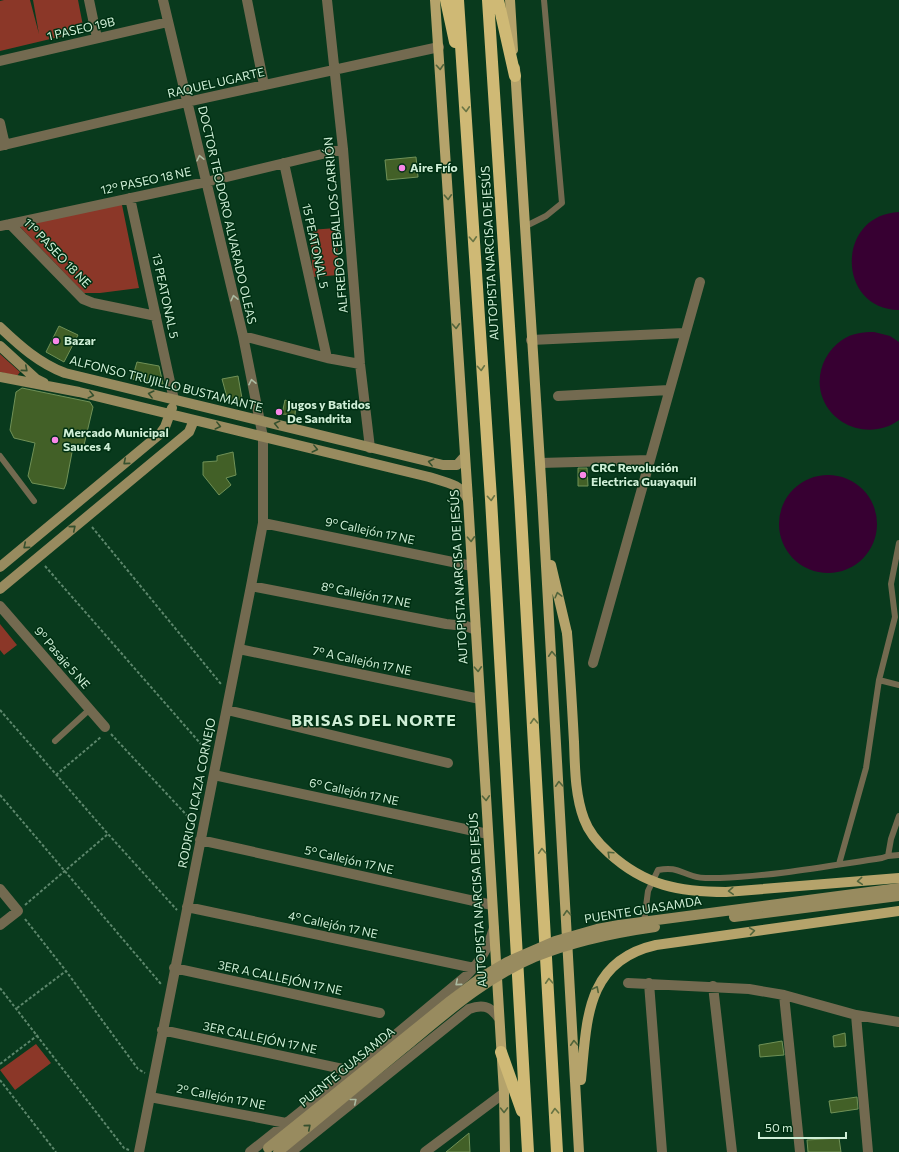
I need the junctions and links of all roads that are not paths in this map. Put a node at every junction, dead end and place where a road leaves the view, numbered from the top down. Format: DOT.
graph roads {
  1 [pos="89,0"];
  2 [pos="164,0"];
  3 [pos="247,0"];
  4 [pos="327,0"];
  5 [pos="435,0"];
  6 [pos="446,0"];
  7 [pos="458,0"];
  8 [pos="488,0"];
  9 [pos="498,0"];
  10 [pos="510,0"];
  11 [pos="544,0"];
  12 [pos="168,22"];
  13 [pos="97,38"];
  14 [pos="439,48"];
  15 [pos="0,61"];
  16 [pos="334,72"];
  17 [pos="515,76"];
  18 [pos="464,80"];
  19 [pos="264,85"];
  20 [pos="187,102"];
  21 [pos="0,123"];
  22 [pos="2,146"];
  23 [pos="343,149"];
  24 [pos="284,163"];
  25 [pos="206,182"];
  26 [pos="130,198"];
  27 [pos="10,224"];
  28 [pos="0,226"];
  29 [pos="524,227"];
  30 [pos="700,282"];
  31 [pos="156,316"];
  32 [pos="0,327"];
  33 [pos="684,333"];
  34 [pos="243,336"];
  35 [pos="531,340"];
  36 [pos="0,346"];
  37 [pos="327,358"];
  38 [pos="360,364"];
  39 [pos="0,377"];
  40 [pos="53,386"];
  41 [pos="669,390"];
  42 [pos="558,396"];
  43 [pos="174,400"];
  44 [pos="170,414"];
  45 [pos="194,420"];
  46 [pos="260,420"];
  47 [pos="263,437"];
  48 [pos="370,448"];
  49 [pos="0,456"];
  50 [pos="465,456"];
  51 [pos="650,460"];
  52 [pos="540,463"];
  53 [pos="468,500"];
  54 [pos="34,501"];
  55 [pos="263,523"];
  56 [pos="545,540"];
  57 [pos="899,543"];
  58 [pos="472,566"];
  59 [pos="0,567"];
  60 [pos="251,586"];
  61 [pos="0,589"];
  62 [pos="0,606"];
  63 [pos="476,630"];
  64 [pos="239,649"];
  65 [pos="593,663"];
  66 [pos="879,680"];
  67 [pos="899,685"];
  68 [pos="480,698"];
  69 [pos="90,709"];
  70 [pos="227,710"];
  71 [pos="107,729"];
  72 [pos="55,741"];
  73 [pos="448,763"];
  74 [pos="214,775"];
  75 [pos="899,816"];
  76 [pos="488,834"];
  77 [pos="201,836"];
  78 [pos="899,855"];
  79 [pos="888,856"];
  80 [pos="839,864"];
  81 [pos="899,878"];
  82 [pos="899,888"];
  83 [pos="0,889"];
  84 [pos="899,896"];
  85 [pos="492,905"];
  86 [pos="187,907"];
  87 [pos="899,912"];
  88 [pos="644,922"];
  89 [pos="0,925"];
  90 [pos="494,928"];
  91 [pos="174,968"];
  92 [pos="474,968"];
  93 [pos="628,983"];
  94 [pos="648,983"];
  95 [pos="713,986"];
  96 [pos="784,995"];
  97 [pos="380,1013"];
  98 [pos="856,1015"];
  99 [pos="498,1017"];
  100 [pos="899,1022"];
  101 [pos="162,1030"];
  102 [pos="501,1052"];
  103 [pos="352,1071"];
  104 [pos="504,1093"];
  105 [pos="150,1097"];
  106 [pos="577,1110"];
  107 [pos="286,1123"];
  108 [pos="527,1123"];
  109 [pos="270,1151"];
  110 [pos="139,1152"];
  111 [pos="250,1152"];
  112 [pos="291,1152"];
  113 [pos="425,1152"];
  114 [pos="505,1152"];
  115 [pos="528,1152"];
  116 [pos="557,1152"];
  117 [pos="579,1152"];
  118 [pos="662,1152"];
  119 [pos="732,1152"];
  120 [pos="800,1152"];
  121 [pos="868,1152"];
  1 -- 13 [label="street"];
  2 -- 12 [label="street, DOCTOR TEODORO ALVARADO OLEAS"];
  3 -- 19 [label="street"];
  4 -- 16 [label="street, ALFREDO CEBALLOS CARRIÓN"];
  5 -- 14 [label="main road, AUTOPISTA NARCISA DE JESÚS"];
  6 -- 18 [label="highway"];
  7 -- 18 [label="highway, AUTOPISTA NARCISA DE JESÚS"];
  116 -- 8 [label="highway, AUTOPISTA NARCISA DE JESÚS, one-way"];
  9 -- 17 [label="highway"];
  10 -- 17 [label="main road"];
  11 -- 29 [label="lane"];
  12 -- 13 [label="street, 1 PASEO 19B"];
  12 -- 20 [label="street, DOCTOR TEODORO ALVARADO OLEAS"];
  13 -- 15 [label="street, 1 PASEO 19B"];
  14 -- 16 [label="street, RAQUEL UGARTE"];
  14 -- 50 [label="main road, AUTOPISTA NARCISA DE JESÚS, one-way"];
  16 -- 19 [label="street, RAQUEL UGARTE"];
  16 -- 23 [label="street, ALFREDO CEBALLOS CARRIÓN"];
  17 -- 29 [label="main road"];
  18 -- 108 [label="highway, AUTOPISTA NARCISA DE JESÚS, one-way"];
  19 -- 20 [label="street, RAQUEL UGARTE"];
  20 -- 22 [label="street, RAQUEL UGARTE"];
  25 -- 20 [label="street, DOCTOR TEODORO ALVARADO OLEAS, one-way"];
  21 -- 22 [label="street"];
  23 -- 24 [label="street, 12° PASEO 18 NE"];
  23 -- 38 [label="street, ALFREDO CEBALLOS CARRIÓN"];
  24 -- 25 [label="street, 12° PASEO 18 NE"];
  24 -- 37 [label="street, 15 PEATONAL 5"];
  25 -- 26 [label="street, 12° PASEO 18 NE"];
  34 -- 25 [label="street, DOCTOR TEODORO ALVARADO OLEAS, one-way"];
  26 -- 27 [label="street, 12° PASEO 18 NE"];
  26 -- 31 [label="street, 13 PEATONAL 5"];
  27 -- 28 [label="street, 12° PASEO 18 NE"];
  27 -- 31 [label="street, 11° PASEO 18 NE"];
  29 -- 35 [label="main road"];
  30 -- 33 [label="street"];
  31 -- 43 [label="street, 13 PEATONAL 5"];
  43 -- 32 [label="street, ALFONSO TRUJILLO BUSTAMANTE, one-way"];
  33 -- 35 [label="street"];
  33 -- 41 [label="street"];
  34 -- 37 [label="street"];
  46 -- 34 [label="street, DOCTOR TEODORO ALVARADO OLEAS, one-way"];
  35 -- 52 [label="main road"];
  36 -- 40 [label="street, one-way"];
  37 -- 38 [label="street"];
  38 -- 48 [label="street, ALFREDO CEBALLOS CARRIÓN"];
  39 -- 40 [label="street"];
  40 -- 44 [label="street, one-way"];
  41 -- 42 [label="street"];
  41 -- 51 [label="street"];
  43 -- 44 [label="street"];
  43 -- 46 [label="street, ALFONSO TRUJILLO BUSTAMANTE"];
  44 -- 45 [label="street"];
  44 -- 59 [label="street, one-way"];
  45 -- 47 [label="street, one-way"];
  61 -- 45 [label="street, one-way"];
  46 -- 47 [label="street, DOCTOR TEODORO ALVARADO OLEAS"];
  48 -- 46 [label="street, ALFONSO TRUJILLO BUSTAMANTE, one-way"];
  47 -- 53 [label="street, one-way"];
  47 -- 55 [label="street, RODRIGO ICAZA CORNEJO"];
  50 -- 48 [label="street, ALFONSO TRUJILLO BUSTAMANTE, one-way"];
  49 -- 54 [label="lane"];
  50 -- 53 [label="main road, AUTOPISTA NARCISA DE JESÚS"];
  51 -- 52 [label="street"];
  51 -- 65 [label="street"];
  52 -- 56 [label="main road"];
  53 -- 58 [label="main road, AUTOPISTA NARCISA DE JESÚS, one-way"];
  55 -- 58 [label="street, 9º Callejón 17 NE"];
  55 -- 60 [label="street, RODRIGO ICAZA CORNEJO"];
  81 -- 56 [label="main road, one-way, bridge"];
  106 -- 56 [label="main road, one-way"];
  57 -- 66 [label="lane"];
  58 -- 63 [label="main road, AUTOPISTA NARCISA DE JESÚS"];
  60 -- 63 [label="street, 8º Callejón 17 NE"];
  60 -- 64 [label="street, RODRIGO ICAZA CORNEJO"];
  62 -- 69 [label="street, 9º Pasaje 5 NE"];
  63 -- 68 [label="main road, AUTOPISTA NARCISA DE JESÚS, one-way"];
  64 -- 68 [label="street, 7º A Callejón 17 NE"];
  64 -- 70 [label="street, RODRIGO ICAZA CORNEJO"];
  66 -- 67 [label="lane"];
  66 -- 80 [label="lane"];
  68 -- 76 [label="main road, AUTOPISTA NARCISA DE JESÚS, one-way"];
  69 -- 71 [label="street, 9º Pasaje 5 NE"];
  69 -- 72 [label="lane"];
  70 -- 73 [label="street"];
  70 -- 74 [label="street, RODRIGO ICAZA CORNEJO"];
  74 -- 76 [label="street, 6º Callejón 17 NE"];
  74 -- 77 [label="street, RODRIGO ICAZA CORNEJO"];
  75 -- 79 [label="lane"];
  76 -- 85 [label="main road, AUTOPISTA NARCISA DE JESÚS"];
  77 -- 85 [label="street, 5º Callejón 17 NE"];
  77 -- 86 [label="street, RODRIGO ICAZA CORNEJO"];
  78 -- 79 [label="lane"];
  79 -- 80 [label="lane"];
  80 -- 88 [label="lane"];
  82 -- 88 [label="street, PUENTE GUASAMDA, bridge"];
  83 -- 89 [label="street"];
  109 -- 84 [label="street, PUENTE GUASAMDA, one-way, bridge"];
  85 -- 90 [label="main road, AUTOPISTA NARCISA DE JESÚS"];
  86 -- 91 [label="street, RODRIGO ICAZA CORNEJO"];
  86 -- 92 [label="street, 4º Callejón 17 NE"];
  106 -- 87 [label="main road, one-way"];
  88 -- 109 [label="street, PUENTE GUASAMDA, bridge"];
  90 -- 92 [label="street"];
  90 -- 99 [label="main road, AUTOPISTA NARCISA DE JESÚS"];
  91 -- 97 [label="street, 3ER A CALLEJÓN 17 NE"];
  91 -- 101 [label="street, RODRIGO ICAZA CORNEJO"];
  92 -- 103 [label="street, one-way"];
  93 -- 94 [label="street"];
  94 -- 95 [label="street"];
  94 -- 118 [label="street"];
  95 -- 96 [label="street"];
  95 -- 119 [label="street"];
  96 -- 98 [label="street"];
  96 -- 120 [label="street"];
  98 -- 100 [label="street"];
  98 -- 121 [label="street"];
  99 -- 102 [label="main road, AUTOPISTA NARCISA DE JESÚS"];
  112 -- 99 [label="street, one-way"];
  101 -- 103 [label="street, 3ER CALLEJÓN 17 NE"];
  101 -- 105 [label="street, RODRIGO ICAZA CORNEJO"];
  102 -- 104 [label="main road, AUTOPISTA NARCISA DE JESÚS"];
  102 -- 108 [label="highway"];
  103 -- 107 [label="street"];
  104 -- 113 [label="street"];
  104 -- 114 [label="main road, AUTOPISTA NARCISA DE JESÚS, one-way"];
  105 -- 107 [label="street, 2º Callejón 17 NE"];
  105 -- 110 [label="street, RODRIGO ICAZA CORNEJO"];
  106 -- 117 [label="main road"];
  107 -- 111 [label="street"];
  108 -- 115 [label="highway, AUTOPISTA NARCISA DE JESÚS"];
}
